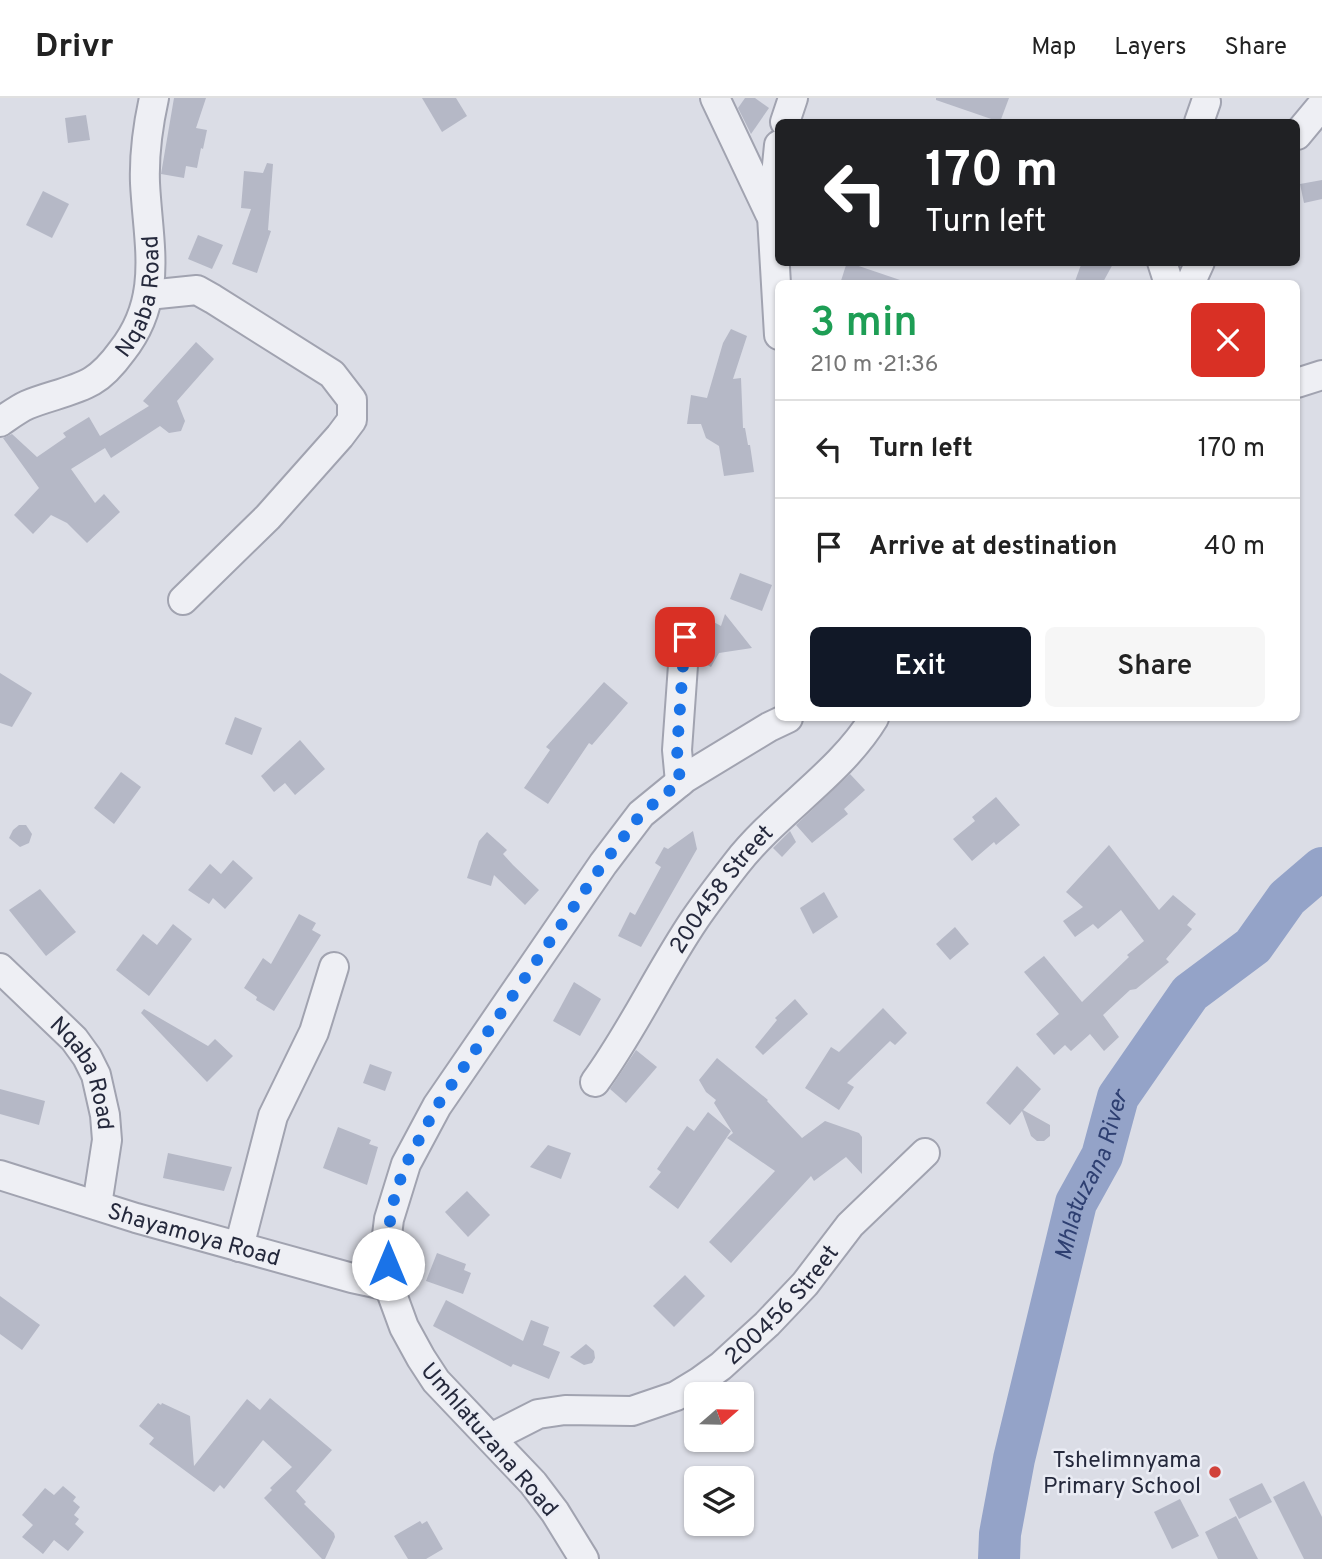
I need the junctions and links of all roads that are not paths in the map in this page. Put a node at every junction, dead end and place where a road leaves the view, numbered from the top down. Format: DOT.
graph roads {
  1 [pos="153,98"];
  2 [pos="715,98"];
  3 [pos="793,98"];
  4 [pos="1322,105"];
  5 [pos="786,119"];
  6 [pos="1300,131"];
  7 [pos="775,186"];
  8 [pos="772,216"];
  9 [pos="776,280"];
  10 [pos="148,295"];
  11 [pos="1322,375"];
  12 [pos="1300,382"];
  13 [pos="0,422"];
  14 [pos="183,600"];
  15 [pos="685,637"];
  16 [pos="782,721"];
  17 [pos="872,721"];
  18 [pos="680,782"];
  19 [pos="334,967"];
  20 [pos="0,968"];
  21 [pos="595,1082"];
  22 [pos="926,1153"];
  23 [pos="0,1175"];
  24 [pos="97,1205"];
  25 [pos="239,1247"];
  26 [pos="389,1286"];
  27 [pos="491,1438"];
  28 [pos="584,1559"];
  1 -- 10 [label="street, Nqaba Road"];
  2 -- 8 [label="street"];
  3 -- 5 [label="street"];
  4 -- 6 [label="street"];
  7 -- 8 [label="street"];
  8 -- 9 [label="street"];
  10 -- 13 [label="street, Nqaba Road"];
  10 -- 14 [label="street"];
  11 -- 12 [label="street"];
  15 -- 18 [label="street"];
  16 -- 18 [label="street, Umhlatuzana Road"];
  17 -- 21 [label="street, 200458 Street"];
  18 -- 26 [label="street, Umhlatuzana Road"];
  19 -- 25 [label="street"];
  20 -- 24 [label="street, Nqaba Road"];
  22 -- 27 [label="street, 200456 Street"];
  23 -- 24 [label="street, Shayamoya Road"];
  24 -- 25 [label="street, Shayamoya Road"];
  25 -- 26 [label="street, Shayamoya Road"];
  26 -- 27 [label="street, Umhlatuzana Road"];
  27 -- 28 [label="street, Umhlatuzana Road"];
}
